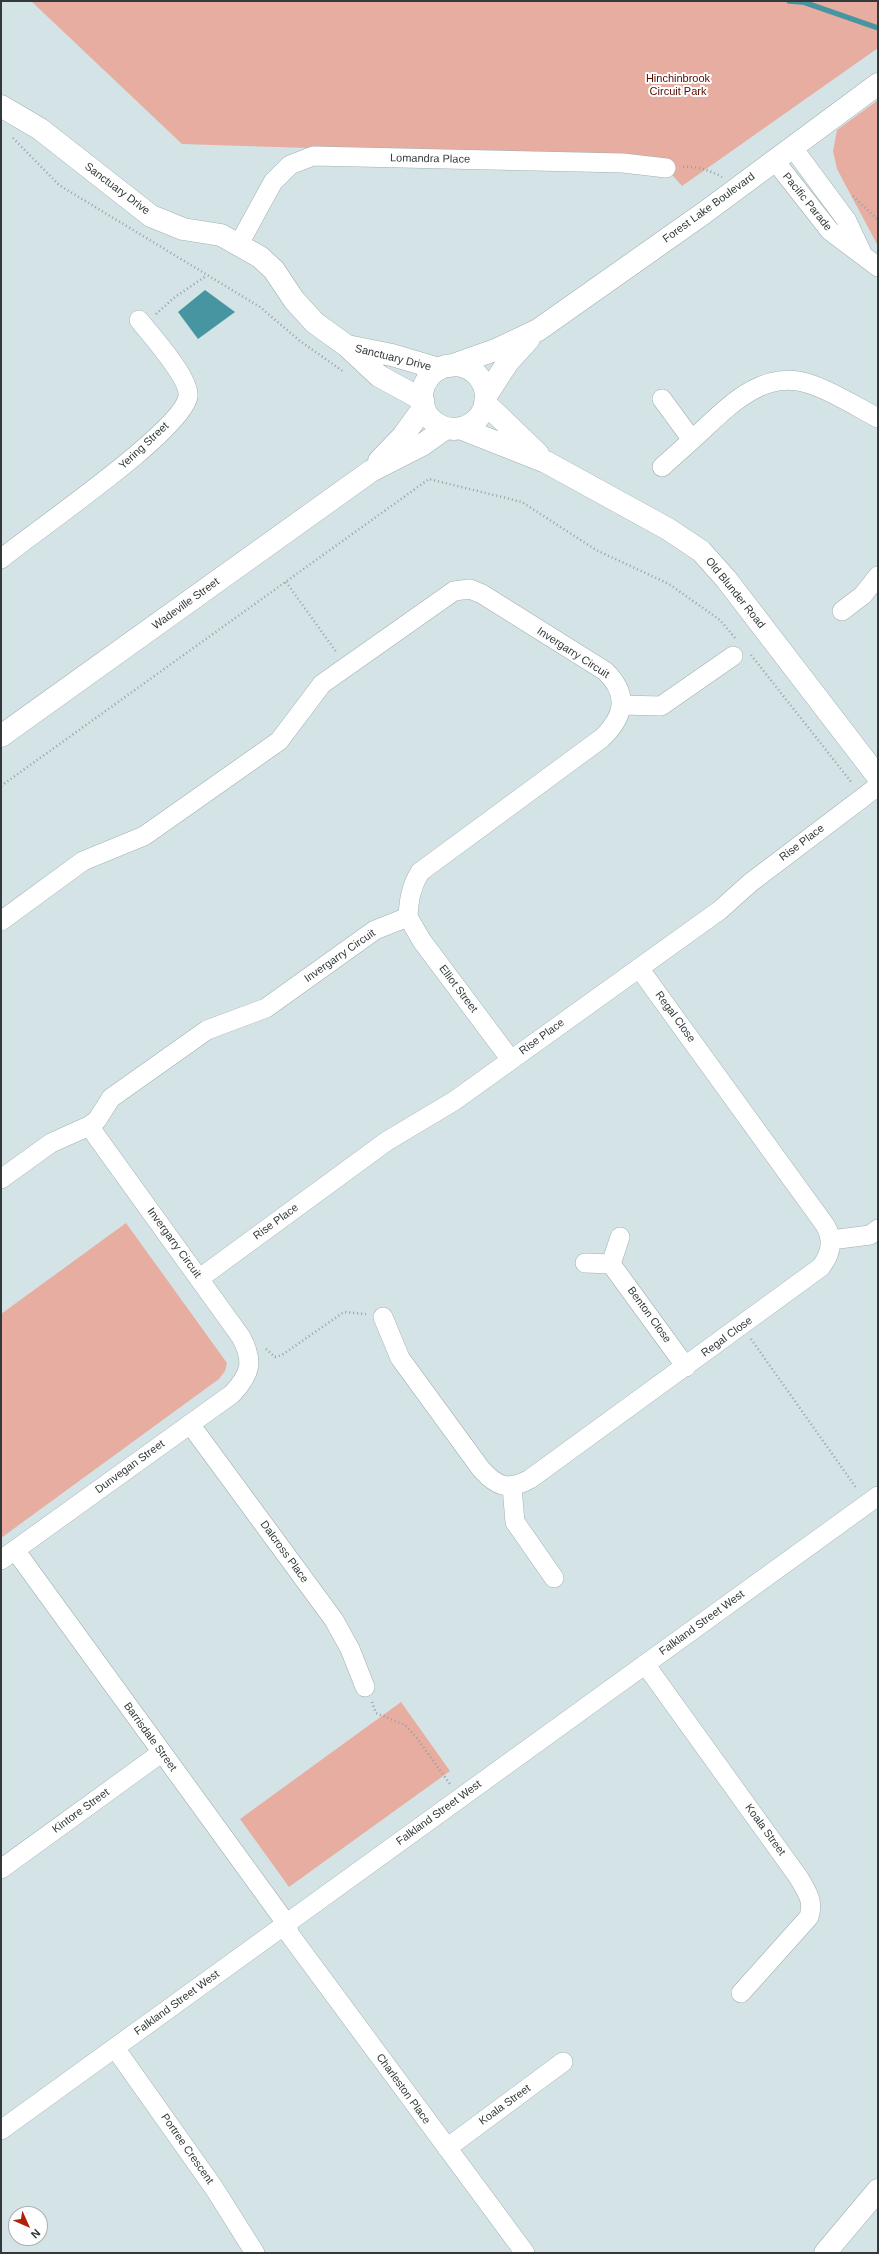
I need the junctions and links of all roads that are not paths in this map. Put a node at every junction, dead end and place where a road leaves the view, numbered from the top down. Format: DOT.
graph roads {
  1 [pos="878,84"];
  2 [pos="1,106"];
  3 [pos="792,148"];
  4 [pos="775,161"];
  5 [pos="666,168"];
  6 [pos="239,244"];
  7 [pos="862,253"];
  8 [pos="878,266"];
  9 [pos="139,320"];
  10 [pos="538,330"];
  11 [pos="347,346"];
  12 [pos="444,368"];
  13 [pos="486,399"];
  14 [pos="662,399"];
  15 [pos="423,404"];
  16 [pos="878,418"];
  17 [pos="453,428"];
  18 [pos="692,440"];
  19 [pos="546,462"];
  20 [pos="662,468"];
  21 [pos="371,471"];
  22 [pos="1,559"];
  23 [pos="878,576"];
  24 [pos="842,611"];
  25 [pos="733,656"];
  26 [pos="621,705"];
  27 [pos="1,736"];
  28 [pos="878,777"];
  29 [pos="878,786"];
  30 [pos="408,917"];
  31 [pos="1,921"];
  32 [pos="639,968"];
  33 [pos="511,1060"];
  34 [pos="89,1126"];
  35 [pos="1,1179"];
  36 [pos="878,1229"];
  37 [pos="620,1237"];
  38 [pos="831,1240"];
  39 [pos="585,1263"];
  40 [pos="611,1264"];
  41 [pos="200,1278"];
  42 [pos="382,1317"];
  43 [pos="249,1365"];
  44 [pos="686,1367"];
  45 [pos="190,1424"];
  46 [pos="512,1487"];
  47 [pos="873,1500"];
  48 [pos="8,1555"];
  49 [pos="554,1578"];
  50 [pos="645,1664"];
  51 [pos="365,1687"];
  52 [pos="161,1753"];
  53 [pos="1,1869"];
  54 [pos="286,1923"];
  55 [pos="741,1993"];
  56 [pos="115,2048"];
  57 [pos="563,2062"];
  58 [pos="1,2130"];
  59 [pos="447,2148"];
  60 [pos="878,2190"];
  61 [pos="255,2253"];
  62 [pos="525,2253"];
  63 [pos="825,2253"];
  1 -- 3 [label="main road, Forest Lake Boulevard"];
  2 -- 6 [label="main road, Sanctuary Drive"];
  3 -- 4 [label="main road, Forest Lake Boulevard"];
  3 -- 7 [label="street, Pacific Parade"];
  4 -- 7 [label="street, Pacific Parade"];
  4 -- 10 [label="main road, Forest Lake Boulevard"];
  5 -- 6 [label="street, Lomandra Place"];
  6 -- 11 [label="main road, Sanctuary Drive"];
  7 -- 8 [label="street, Pacific Parade"];
  9 -- 22 [label="street, Yering Street"];
  10 -- 12 [label="main road, Forest Lake Boulevard"];
  10 -- 13 [label="main road, Forest Lake Boulevard"];
  11 -- 12 [label="main road, Sanctuary Drive"];
  11 -- 15 [label="main road, Sanctuary Drive"];
  12 -- 13 [label="main road"];
  12 -- 15 [label="main road"];
  13 -- 17 [label="main road"];
  13 -- 19 [label="main road, Old Blunder Road"];
  14 -- 18 [label="street"];
  15 -- 17 [label="main road"];
  15 -- 21 [label="main road, Wadeville Street"];
  16 -- 18 [label="street"];
  17 -- 19 [label="main road, Old Blunder Road"];
  17 -- 21 [label="main road, Wadeville Street"];
  18 -- 20 [label="street"];
  19 -- 28 [label="main road, Old Blunder Road"];
  21 -- 27 [label="main road, Wadeville Street"];
  23 -- 24 [label="street"];
  25 -- 26 [label="street"];
  26 -- 30 [label="street"];
  26 -- 31 [label="street, Invergarry Circuit"];
  29 -- 32 [label="street, Rise Place"];
  30 -- 33 [label="street, Elliot Street"];
  30 -- 34 [label="street, Invergarry Circuit"];
  32 -- 33 [label="street, Rise Place"];
  32 -- 38 [label="street, Regal Close"];
  33 -- 41 [label="street, Rise Place"];
  34 -- 35 [label="street, Invergarry Circuit"];
  34 -- 41 [label="street, Invergarry Circuit"];
  36 -- 38 [label="street"];
  37 -- 40 [label="street"];
  38 -- 44 [label="street, Regal Close"];
  39 -- 40 [label="street"];
  40 -- 44 [label="street, Benton Close"];
  41 -- 43 [label="street, Invergarry Circuit"];
  42 -- 46 [label="street"];
  43 -- 45 [label="street, Dunvegan Street"];
  44 -- 46 [label="street, Regal Close"];
  45 -- 48 [label="street, Dunvegan Street"];
  45 -- 51 [label="street, Dalcross Place"];
  46 -- 49 [label="street"];
  47 -- 50 [label="street, Falkland Street West"];
  48 -- 52 [label="street, Barrisdale Street"];
  50 -- 54 [label="street, Falkland Street West"];
  50 -- 55 [label="street, Koala Street"];
  52 -- 53 [label="street, Kintore Street"];
  52 -- 54 [label="street, Barrisdale Street"];
  54 -- 56 [label="street, Falkland Street West"];
  54 -- 59 [label="street, Charleston Place"];
  56 -- 58 [label="street, Falkland Street West"];
  56 -- 61 [label="street, Portree Crescent"];
  57 -- 59 [label="street, Koala Street"];
  59 -- 62 [label="street, Charleston Place"];
  60 -- 63 [label="main road"];
}
